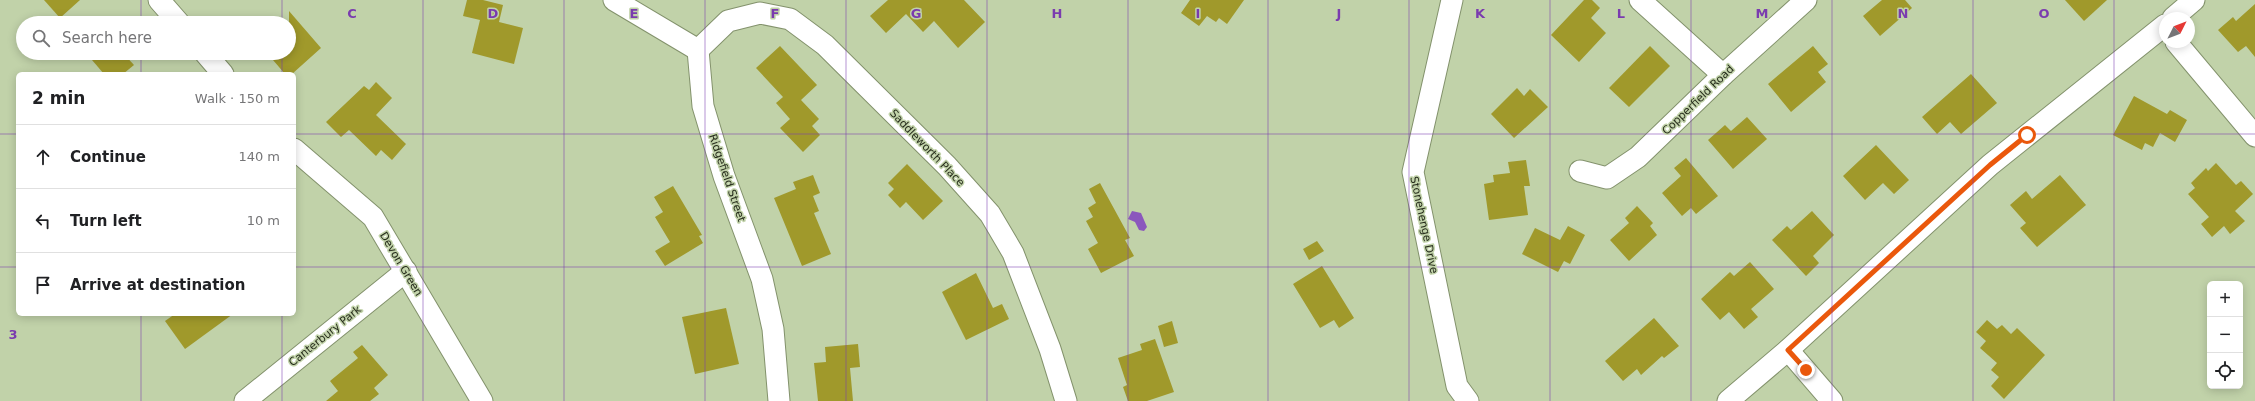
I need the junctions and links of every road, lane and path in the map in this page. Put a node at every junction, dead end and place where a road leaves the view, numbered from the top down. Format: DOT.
graph roads {
  1 [pos="159,0"];
  2 [pos="614,0"];
  3 [pos="1452,0"];
  4 [pos="1640,0"];
  5 [pos="1806,0"];
  6 [pos="2194,0"];
  7 [pos="2183,12"];
  8 [pos="173,16"];
  9 [pos="2159,35"];
  10 [pos="2184,48"];
  11 [pos="698,50"];
  12 [pos="211,60"];
  13 [pos="220,72"];
  14 [pos="1723,75"];
  15 [pos="2255,136"];
  16 [pos="296,151"];
  17 [pos="1580,171"];
  18 [pos="406,271"];
  19 [pos="1788,350"];
  20 [pos="245,401"];
  21 [pos="482,401"];
  22 [pos="779,401"];
  23 [pos="1066,401"];
  24 [pos="1468,401"];
  25 [pos="1728,401"];
  26 [pos="1832,401"];
  1 -- 8 [label="street"];
  2 -- 11 [label="street"];
  3 -- 24 [label="street, Stonehenge Drive"];
  4 -- 14 [label="street"];
  5 -- 14 [label="street, Copperfield Road"];
  6 -- 7 [label="street"];
  9 -- 19 [label="street"];
  10 -- 15 [label="street"];
  11 -- 22 [label="street, Ridgefield Street"];
  11 -- 23 [label="street, Saddleworth Place"];
  12 -- 13 [label="street"];
  14 -- 17 [label="street, Copperfield Road"];
  16 -- 18 [label="street, Devon Green"];
  18 -- 20 [label="street, Canterbury Park"];
  18 -- 21 [label="street, Devon Green"];
  19 -- 25 [label="street"];
  19 -- 26 [label="street"];
}
